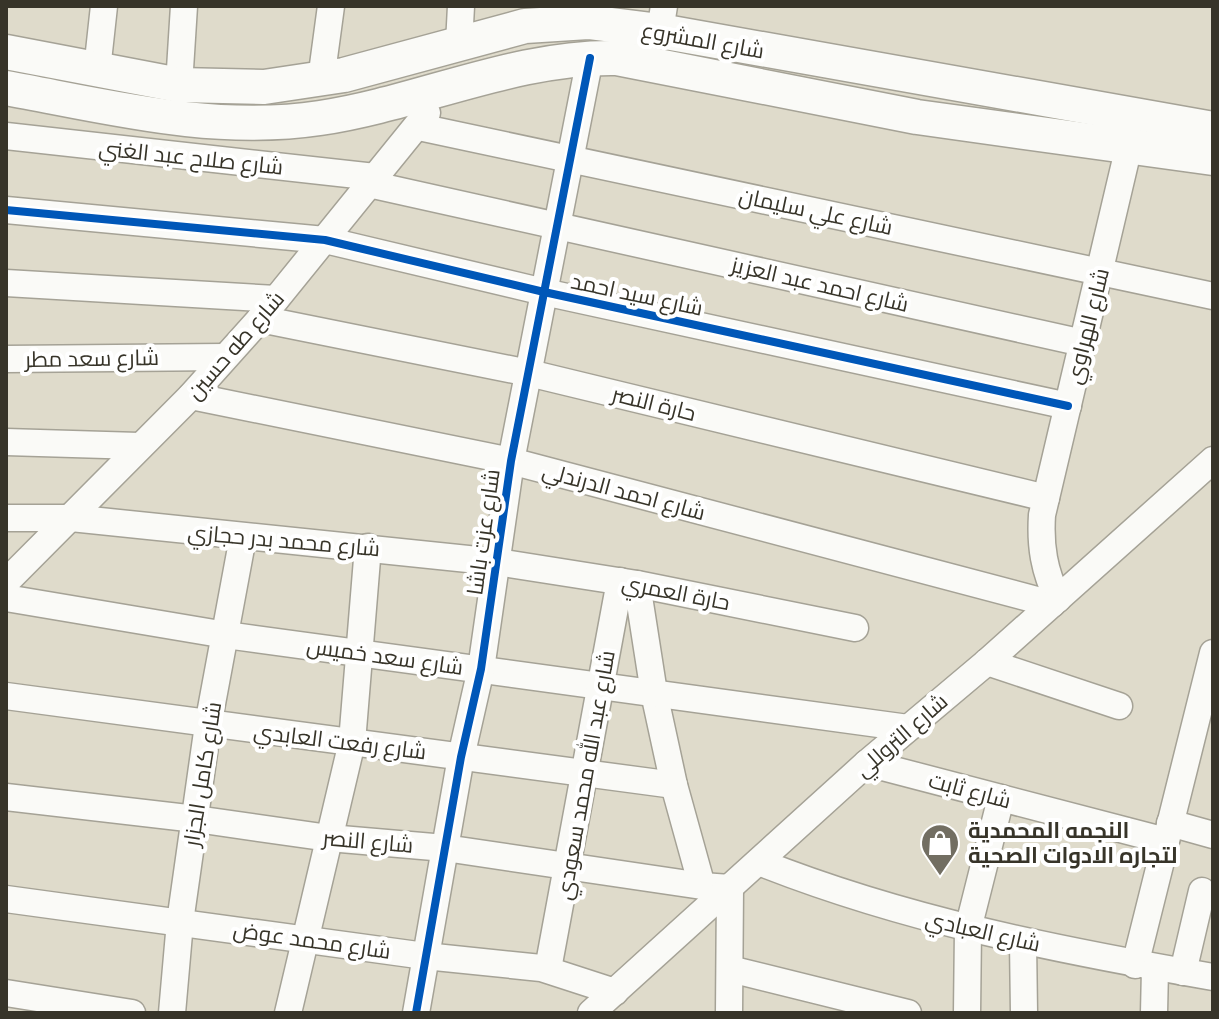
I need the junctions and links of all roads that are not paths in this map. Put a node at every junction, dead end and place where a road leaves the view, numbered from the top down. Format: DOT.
graph roads {
  1 [pos="104,6"];
  2 [pos="184,6"];
  3 [pos="331,6"];
  4 [pos="461,6"];
  5 [pos="568,14"];
  6 [pos="662,18"];
  7 [pos="459,44"];
  8 [pos="6,52"];
  9 [pos="590,58"];
  10 [pos="97,70"];
  11 [pos="321,80"];
  12 [pos="179,85"];
  13 [pos="6,88"];
  14 [pos="442,90"];
  15 [pos="419,127"];
  16 [pos="1213,129"];
  17 [pos="6,136"];
  18 [pos="1129,146"];
  19 [pos="569,158"];
  20 [pos="1213,158"];
  21 [pos="372,180"];
  22 [pos="6,210"];
  23 [pos="556,225"];
  24 [pos="325,240"];
  25 [pos="1100,272"];
  26 [pos="6,283"];
  27 [pos="544,292"];
  28 [pos="1213,296"];
  29 [pos="268,309"];
  30 [pos="1083,343"];
  31 [pos="225,357"];
  32 [pos="6,359"];
  33 [pos="529,373"];
  34 [pos="191,396"];
  35 [pos="1068,406"];
  36 [pos="6,442"];
  37 [pos="139,446"];
  38 [pos="1213,460"];
  39 [pos="511,461"];
  40 [pos="1046,498"];
  41 [pos="6,518"];
  42 [pos="71,518"];
  43 [pos="243,537"];
  44 [pos="368,547"];
  45 [pos="497,562"];
  46 [pos="6,582"];
  47 [pos="629,583"];
  48 [pos="6,598"];
  49 [pos="1055,601"];
  50 [pos="855,628"];
  51 [pos="226,635"];
  52 [pos="360,653"];
  53 [pos="1213,654"];
  54 [pos="987,662"];
  55 [pos="481,669"];
  56 [pos="601,685"];
  57 [pos="654,693"];
  58 [pos="6,696"];
  59 [pos="1119,706"];
  60 [pos="208,725"];
  61 [pos="908,728"];
  62 [pos="1203,736"];
  63 [pos="352,742"];
  64 [pos="461,757"];
  65 [pos="867,763"];
  66 [pos="584,773"];
  67 [pos="674,785"];
  68 [pos="6,797"];
  69 [pos="1001,798"];
  70 [pos="196,819"];
  71 [pos="1168,832"];
  72 [pos="1213,835"];
  73 [pos="329,838"];
  74 [pos="445,848"];
  75 [pos="759,862"];
  76 [pos="569,865"];
  77 [pos="702,886"];
  78 [pos="730,888"];
  79 [pos="1202,891"];
  80 [pos="6,899"];
  81 [pos="180,922"];
  82 [pos="968,929"];
  83 [pos="304,939"];
  84 [pos="1023,942"];
  85 [pos="425,956"];
  86 [pos="1145,967"];
  87 [pos="548,969"];
  88 [pos="730,969"];
  89 [pos="1183,972"];
  90 [pos="1213,977"];
  91 [pos="6,993"];
  92 [pos="46,1006"];
  93 [pos="602,1006"];
  94 [pos="132,1013"];
  95 [pos="172,1013"];
  96 [pos="288,1013"];
  97 [pos="416,1013"];
  98 [pos="729,1013"];
  99 [pos="908,1013"];
  100 [pos="967,1013"];
  101 [pos="1024,1013"];
  102 [pos="1154,1013"];
  1 -- 10 [label="street"];
  2 -- 12 [label="street"];
  3 -- 11 [label="street"];
  4 -- 7 [label="street"];
  5 -- 6 [label="main road, شارع المشروع"];
  5 -- 7 [label="main road, شارع المشروع"];
  6 -- 16 [label="main road, شارع المشروع"];
  7 -- 11 [label="main road, شارع المشروع"];
  8 -- 10 [label="main road, شارع المشروع"];
  9 -- 14 [label="main road, شارع المشروع"];
  9 -- 18 [label="main road, شارع المشروع"];
  9 -- 19 [label="street, شارع عزت باشا"];
  10 -- 12 [label="main road, شارع المشروع"];
  11 -- 12 [label="main road, شارع المشروع"];
  13 -- 14 [label="main road, شارع المشروع"];
  14 -- 15 [label="street, شارع طه حسين"];
  15 -- 19 [label="street, شارع علي سليمان"];
  15 -- 21 [label="street, شارع طه حسين"];
  17 -- 21 [label="street, شارع صلاح عبد الغني"];
  18 -- 20 [label="main road, شارع المشروع"];
  18 -- 25 [label="street, شارع الهراوي"];
  19 -- 23 [label="street, شارع عزت باشا"];
  19 -- 25 [label="street, شارع علي سليمان"];
  21 -- 23 [label="street, شارع صلاح عبد الغني"];
  21 -- 24 [label="street, شارع طه حسين"];
  22 -- 24 [label="street, شارع سيد احمد"];
  23 -- 27 [label="street, شارع عزت باشا"];
  23 -- 30 [label="street, شارع احمد عبد العزيز"];
  24 -- 27 [label="street, شارع سيد احمد"];
  24 -- 29 [label="street, شارع طه حسين"];
  25 -- 28 [label="street, شارع علي سليمان"];
  25 -- 30 [label="street, شارع الهراوي"];
  26 -- 29 [label="street, حارة النصر"];
  27 -- 33 [label="street, شارع عزت باشا"];
  27 -- 35 [label="street, شارع سيد احمد"];
  29 -- 31 [label="street, شارع طه حسين"];
  29 -- 33 [label="street, حارة النصر"];
  30 -- 35 [label="street, شارع الهراوي"];
  31 -- 32 [label="street, شارع سعد مطر"];
  31 -- 34 [label="street, شارع طه حسين"];
  33 -- 39 [label="street, شارع عزت باشا"];
  33 -- 40 [label="street, حارة النصر"];
  34 -- 37 [label="street, شارع طه حسين"];
  34 -- 39 [label="street, شارع احمد الدرندلي"];
  35 -- 40 [label="street, شارع الهراوي"];
  36 -- 37 [label="street"];
  37 -- 42 [label="street, شارع طه حسين"];
  38 -- 49 [label="street, شارع التروللي"];
  39 -- 45 [label="street, شارع عزت باشا"];
  39 -- 49 [label="street, شارع احمد الدرندلي"];
  40 -- 49 [label="street, شارع الهراوي"];
  41 -- 42 [label="street, شارع محمد بدر حجازي"];
  42 -- 43 [label="street, شارع محمد بدر حجازي"];
  42 -- 46 [label="street, شارع طه حسين"];
  43 -- 44 [label="street, شارع محمد بدر حجازي"];
  43 -- 51 [label="street, شارع كامل الجزار"];
  44 -- 45 [label="street, شارع محمد بدر حجازي"];
  44 -- 52 [label="street"];
  45 -- 47 [label="street, حارة العمري"];
  45 -- 55 [label="street, شارع عزت باشا"];
  47 -- 50 [label="street, حارة العمري"];
  47 -- 56 [label="street, شارع عبد الله محمد سعودي"];
  47 -- 57 [label="street"];
  48 -- 51 [label="street, شارع سعد خميس"];
  49 -- 54 [label="street, شارع التروللي"];
  51 -- 52 [label="street, شارع سعد خميس"];
  51 -- 60 [label="street, شارع كامل الجزار"];
  52 -- 55 [label="street, شارع سعد خميس"];
  52 -- 63 [label="street"];
  53 -- 62 [label="street"];
  54 -- 59 [label="street"];
  54 -- 61 [label="street, شارع التروللي"];
  55 -- 56 [label="street, شارع سعد خميس"];
  55 -- 64 [label="street, شارع عزت باشا"];
  56 -- 57 [label="street, شارع سعد خميس"];
  56 -- 66 [label="street, شارع عبد الله محمد سعودي"];
  57 -- 61 [label="street, شارع سعد خميس"];
  57 -- 67 [label="street"];
  58 -- 60 [label="street, شارع رفعت العابدي"];
  60 -- 63 [label="street, شارع رفعت العابدي"];
  60 -- 70 [label="street, شارع كامل الجزار"];
  61 -- 65 [label="street, شارع التروللي"];
  62 -- 71 [label="street"];
  63 -- 64 [label="street, شارع رفعت العابدي"];
  63 -- 73 [label="street"];
  64 -- 66 [label="street, شارع رفعت العابدي"];
  64 -- 74 [label="street, شارع عزت باشا"];
  65 -- 69 [label="street, شارع ثابت"];
  65 -- 75 [label="street, شارع التروللي"];
  66 -- 67 [label="street, شارع رفعت العابدي"];
  66 -- 76 [label="street, شارع عبد الله محمد سعودي"];
  67 -- 77 [label="street"];
  68 -- 70 [label="street, شارع النصر"];
  69 -- 71 [label="street, شارع ثابت"];
  69 -- 82 [label="street"];
  70 -- 73 [label="street, شارع النصر"];
  70 -- 81 [label="street, شارع كامل الجزار"];
  71 -- 72 [label="street, شارع ثابت"];
  71 -- 86 [label="street"];
  73 -- 74 [label="street, شارع النصر"];
  73 -- 83 [label="street"];
  74 -- 76 [label="street, شارع النصر"];
  74 -- 85 [label="street, شارع عزت باشا"];
  75 -- 78 [label="street, شارع التروللي"];
  75 -- 82 [label="street, شارع العبادي"];
  76 -- 77 [label="street, شارع النصر"];
  76 -- 87 [label="street, شارع عبد الله محمد سعودي"];
  77 -- 78 [label="street, شارع النصر"];
  78 -- 88 [label="street"];
  78 -- 93 [label="street, شارع التروللي"];
  79 -- 89 [label="street"];
  80 -- 81 [label="street, شارع محمد عوض"];
  81 -- 83 [label="street, شارع محمد عوض"];
  81 -- 95 [label="street, شارع كامل الجزار"];
  82 -- 84 [label="street, شارع العبادي"];
  82 -- 100 [label="street"];
  83 -- 85 [label="street, شارع محمد عوض"];
  83 -- 96 [label="street"];
  84 -- 86 [label="street, شارع العبادي"];
  84 -- 101 [label="street"];
  85 -- 87 [label="street, شارع محمد عوض"];
  85 -- 97 [label="street, شارع عزت باشا"];
  86 -- 89 [label="street, شارع العبادي"];
  86 -- 102 [label="street"];
  87 -- 93 [label="street, شارع محمد عوض"];
  88 -- 98 [label="street"];
  88 -- 99 [label="street"];
  89 -- 90 [label="street, شارع العبادي"];
  91 -- 92 [label="street"];
  92 -- 94 [label="street"];
}
